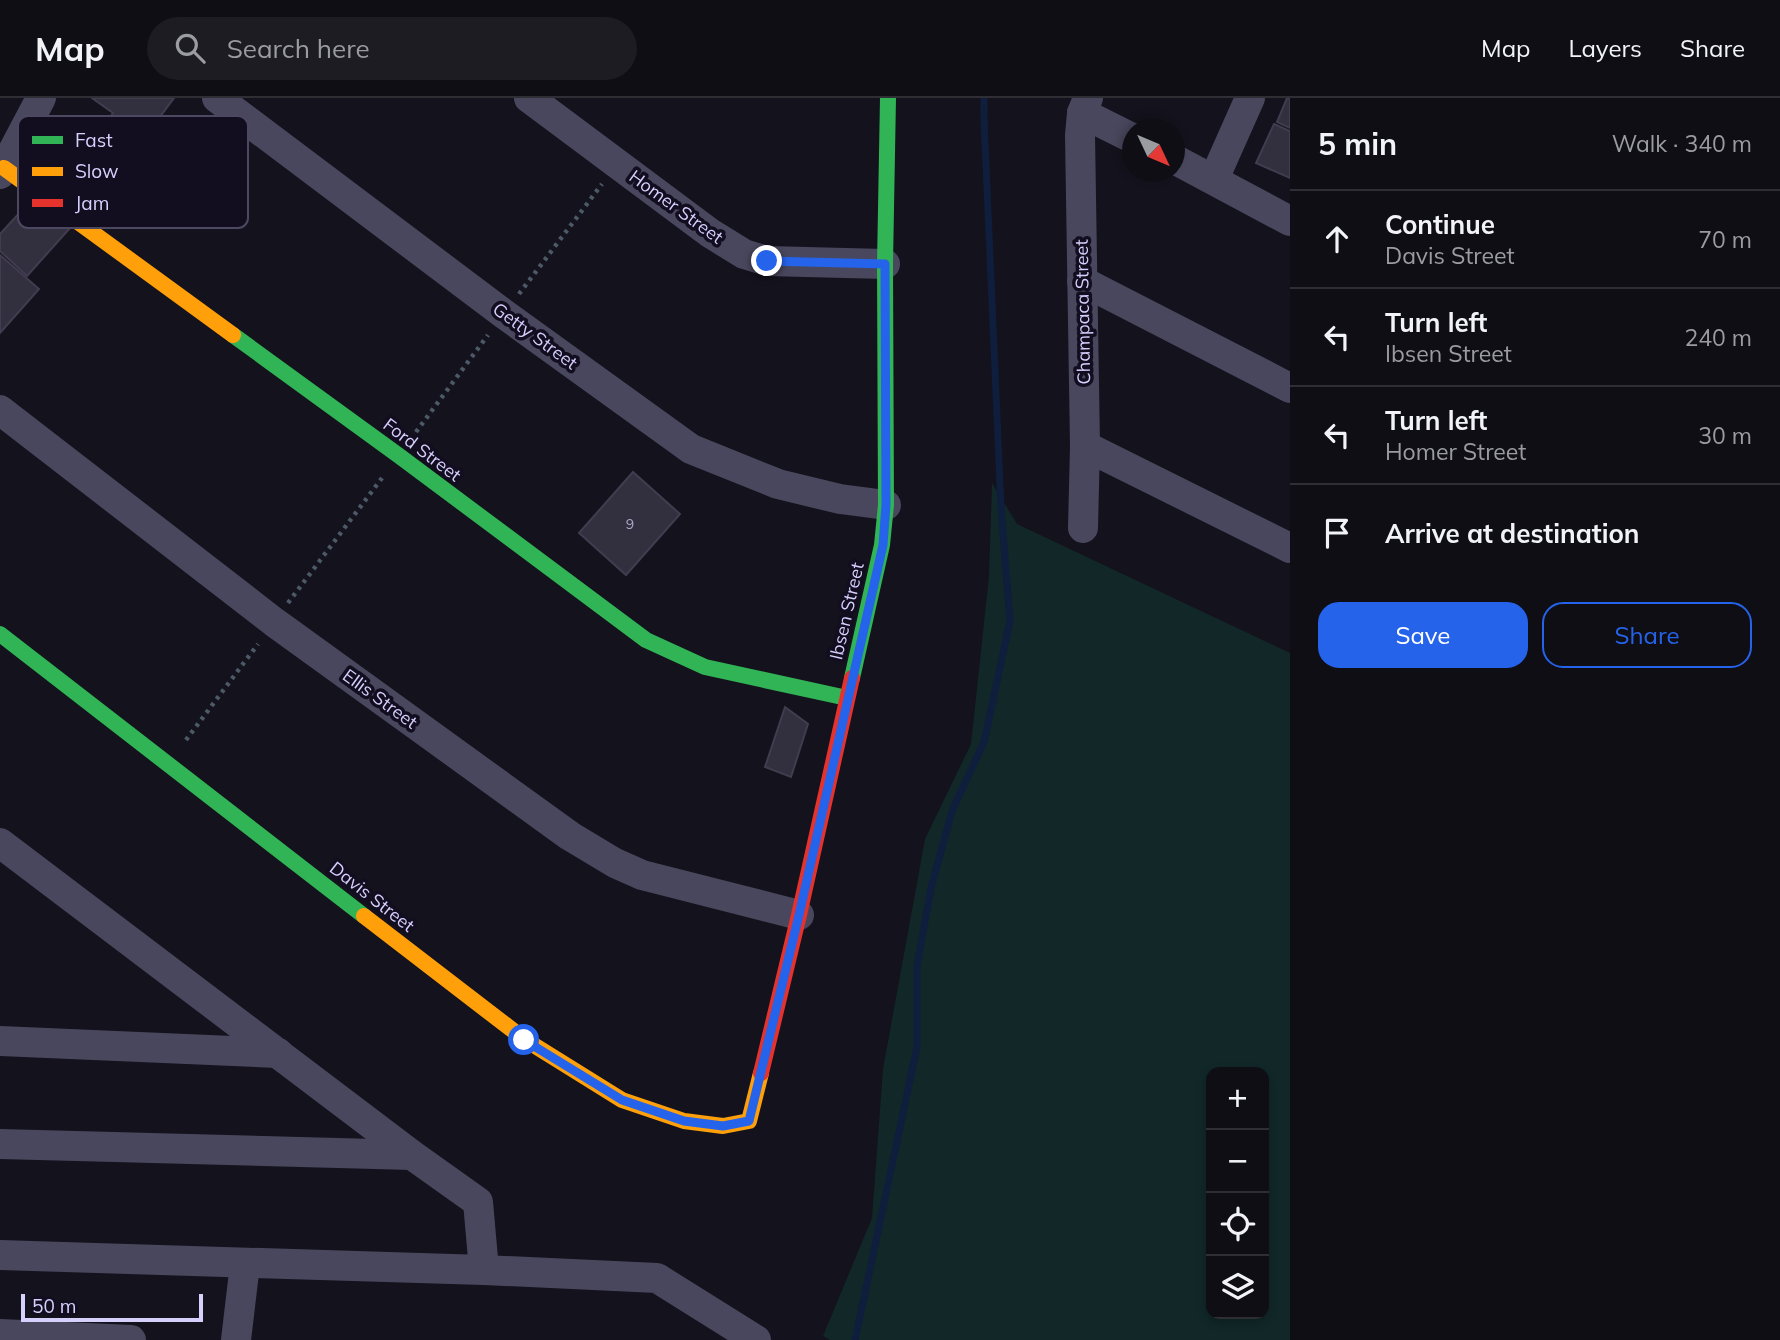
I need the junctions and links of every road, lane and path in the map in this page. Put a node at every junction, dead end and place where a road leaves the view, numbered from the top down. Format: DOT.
graph roads {
  1 [pos="41,98"];
  2 [pos="217,98"];
  3 [pos="529,98"];
  4 [pos="888,98"];
  5 [pos="1250,98"];
  6 [pos="1085,105"];
  7 [pos="31,116"];
  8 [pos="241,116"];
  9 [pos="248,121"];
  10 [pos="1122,131"];
  11 [pos="18,141"];
  12 [pos="1185,164"];
  13 [pos="2,171"];
  14 [pos="1214,179"];
  15 [pos="18,183"];
  16 [pos="1290,221"];
  17 [pos="81,228"];
  18 [pos="885,264"];
  19 [pos="1082,281"];
  20 [pos="1290,388"];
  21 [pos="0,410"];
  22 [pos="1084,446"];
  23 [pos="886,505"];
  24 [pos="1083,528"];
  25 [pos="1290,548"];
  26 [pos="0,634"];
  27 [pos="847,698"];
  28 [pos="0,843"];
  29 [pos="799,915"];
  30 [pos="0,1041"];
  31 [pos="278,1053"];
  32 [pos="749,1121"];
  33 [pos="0,1144"];
  34 [pos="412,1155"];
  35 [pos="0,1255"];
  36 [pos="245,1264"];
  37 [pos="484,1270"];
  38 [pos="0,1334"];
  39 [pos="117,1339"];
  40 [pos="236,1340"];
  41 [pos="756,1340"];
  1 -- 7 [label="street"];
  2 -- 8 [label="street, Getty Street"];
  3 -- 18 [label="street, Homer Street"];
  4 -- 18 [label="street, Ibsen Street"];
  5 -- 14 [label="street"];
  6 -- 10 [label="street"];
  6 -- 19 [label="street, Champaca Street"];
  9 -- 23 [label="street, Getty Street"];
  11 -- 13 [label="street"];
  12 -- 14 [label="street"];
  13 -- 15 [label="street, Ford Street"];
  14 -- 16 [label="street"];
  17 -- 27 [label="street, Ford Street"];
  18 -- 23 [label="street, Ibsen Street"];
  19 -- 20 [label="street"];
  19 -- 22 [label="street, Champaca Street"];
  21 -- 29 [label="street, Ellis Street"];
  22 -- 24 [label="street, Champaca Street"];
  22 -- 25 [label="street"];
  23 -- 27 [label="street, Ibsen Street"];
  26 -- 32 [label="street, Davis Street"];
  27 -- 29 [label="street, Ibsen Street"];
  28 -- 31 [label="street"];
  29 -- 32 [label="street, Ibsen Street"];
  30 -- 31 [label="street"];
  31 -- 34 [label="street"];
  33 -- 34 [label="street"];
  34 -- 37 [label="street"];
  35 -- 36 [label="street"];
  36 -- 37 [label="street"];
  36 -- 40 [label="street"];
  37 -- 41 [label="street"];
  38 -- 39 [label="street"];
}
